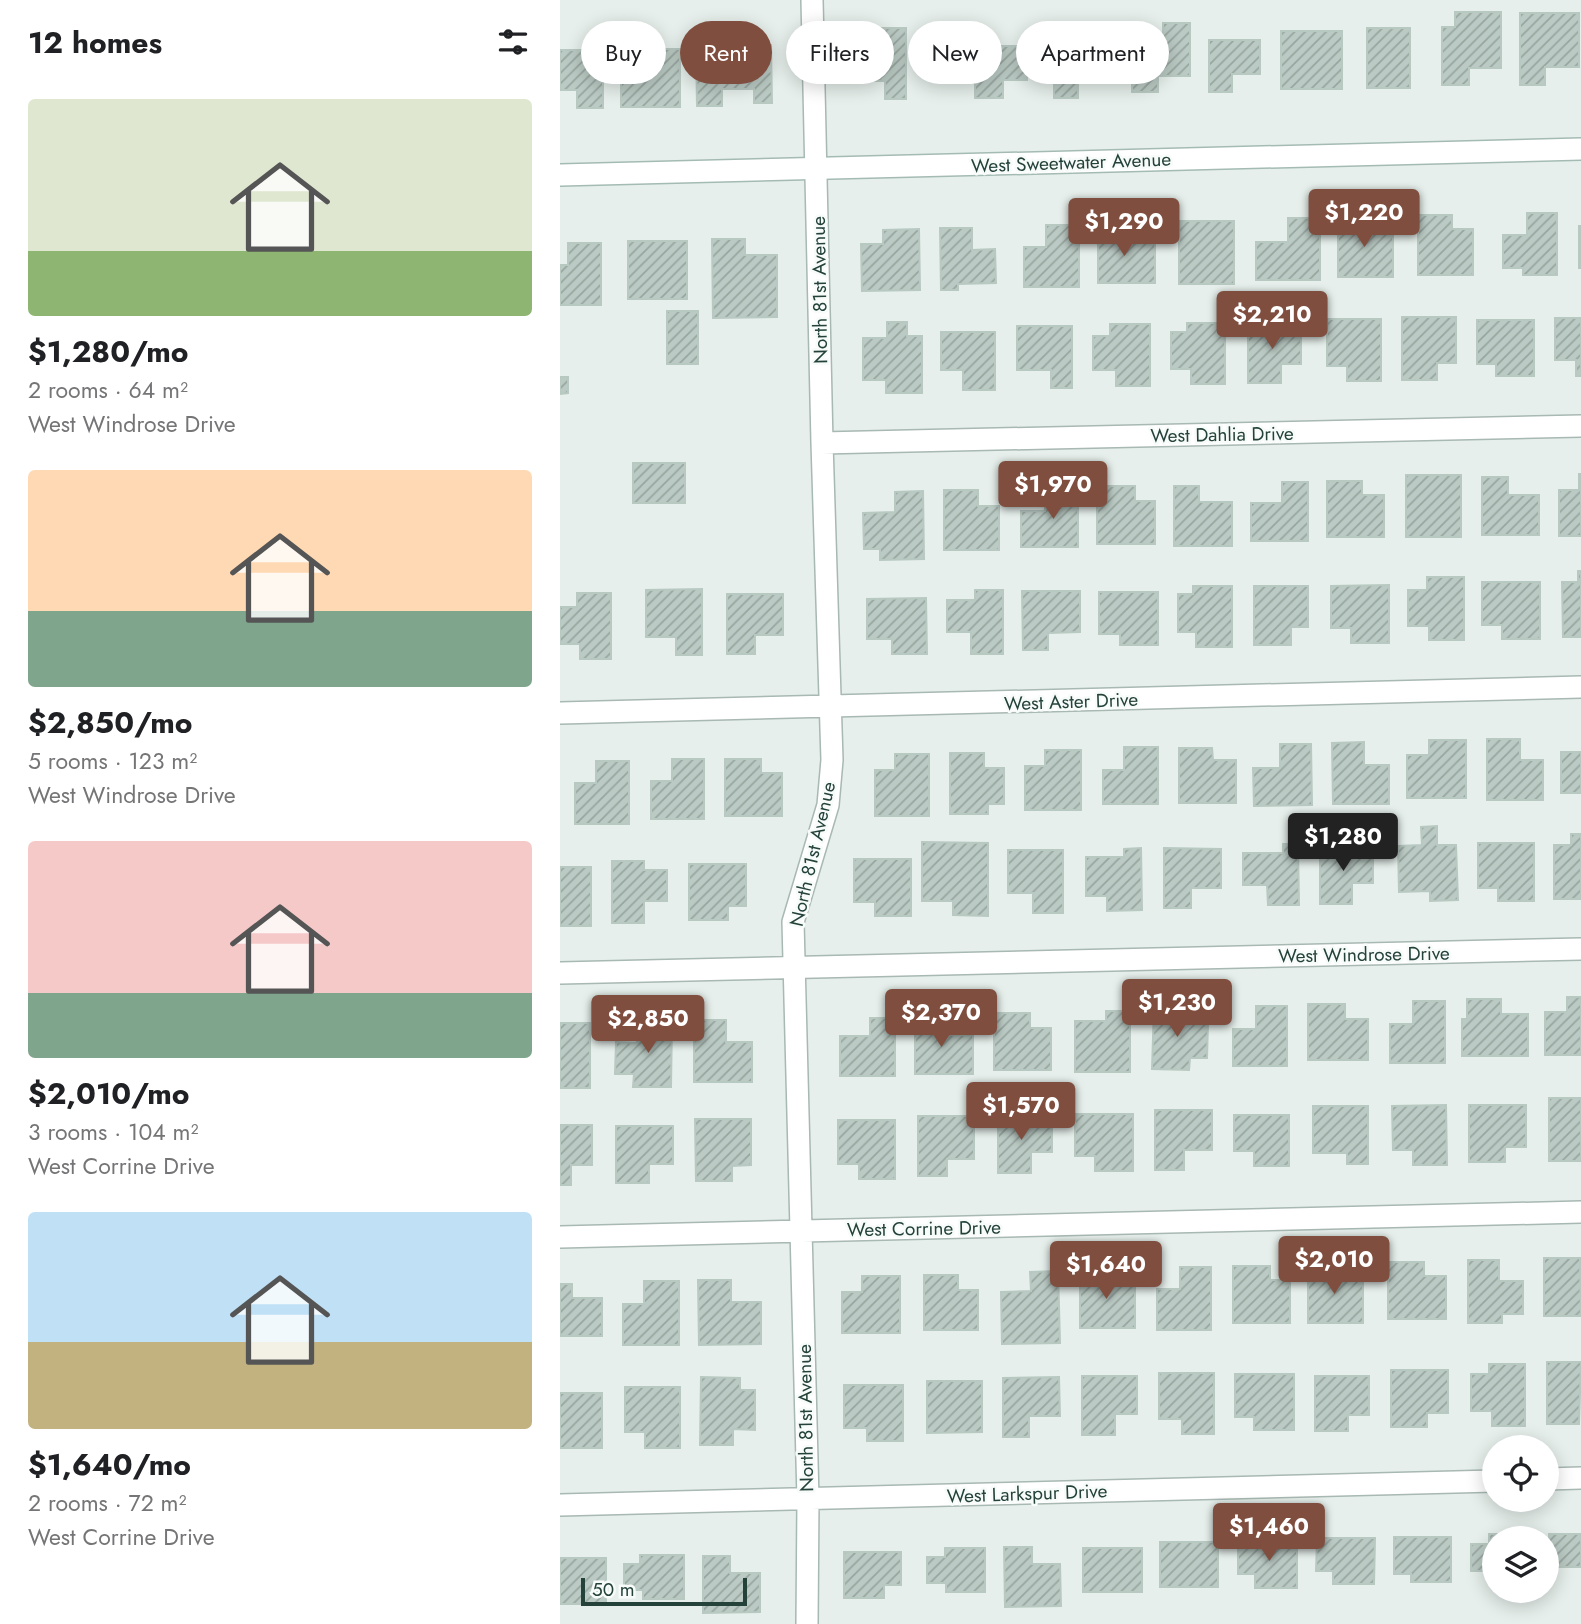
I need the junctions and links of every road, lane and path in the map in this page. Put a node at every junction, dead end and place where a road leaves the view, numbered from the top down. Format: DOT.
graph roads {
  1 [pos="812,0"];
  2 [pos="1581,149"];
  3 [pos="815,169"];
  4 [pos="560,175"];
  5 [pos="1581,426"];
  6 [pos="822,443"];
  7 [pos="1581,687"];
  8 [pos="830,708"];
  9 [pos="560,713"];
  10 [pos="1581,950"];
  11 [pos="793,967"];
  12 [pos="560,973"];
  13 [pos="1581,1212"];
  14 [pos="800,1231"];
  15 [pos="560,1237"];
  16 [pos="1581,1478"];
  17 [pos="1559,1479"];
  18 [pos="1482,1481"];
  19 [pos="808,1499"];
  20 [pos="560,1505"];
  21 [pos="807,1624"];
  1 -- 3 [label="street, North 81st Avenue"];
  2 -- 3 [label="street, West Sweetwater Avenue"];
  3 -- 4 [label="street, West Sweetwater Avenue"];
  3 -- 6 [label="street, North 81st Avenue"];
  5 -- 6 [label="street, West Dahlia Drive"];
  6 -- 8 [label="street, North 81st Avenue"];
  7 -- 8 [label="street, West Aster Drive"];
  8 -- 9 [label="street, West Aster Drive"];
  8 -- 11 [label="street, North 81st Avenue"];
  10 -- 11 [label="street, West Windrose Drive"];
  11 -- 12 [label="street, West Windrose Drive"];
  11 -- 14 [label="street, North 81st Avenue"];
  13 -- 14 [label="street, West Corrine Drive"];
  14 -- 15 [label="street, West Corrine Drive"];
  14 -- 19 [label="street, North 81st Avenue"];
  16 -- 17 [label="street"];
  18 -- 19 [label="street, West Larkspur Drive"];
  19 -- 20 [label="street, West Larkspur Drive"];
  19 -- 21 [label="street, North 81st Avenue"];
}
